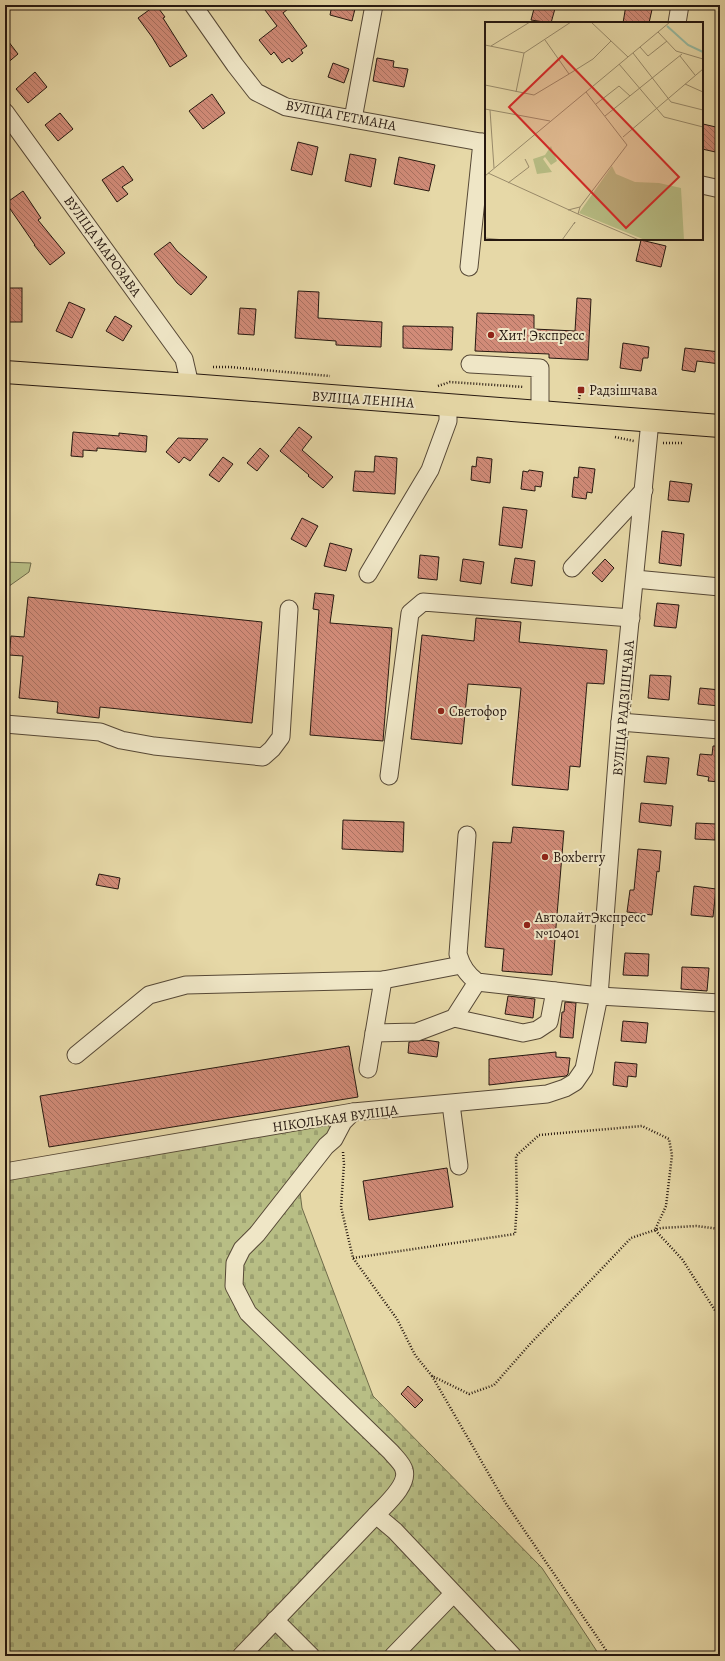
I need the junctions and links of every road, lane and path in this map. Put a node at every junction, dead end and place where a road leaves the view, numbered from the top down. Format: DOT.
graph roads {
  1 [pos="193,5"];
  2 [pos="374,5"];
  3 [pos="680,5"];
  4 [pos="677,22"];
  5 [pos="5,112"];
  6 [pos="353,119"];
  7 [pos="484,142"];
  8 [pos="703,185"];
  9 [pos="720,189"];
  10 [pos="469,267"];
  11 [pos="470,364"];
  12 [pos="5,372"];
  13 [pos="190,385"];
  14 [pos="448,405"];
  15 [pos="540,413"];
  16 [pos="650,421"];
  17 [pos="720,426"];
  18 [pos="644,490"];
  19 [pos="572,568"];
  20 [pos="368,574"];
  21 [pos="636,579"];
  22 [pos="720,587"];
  23 [pos="289,609"];
  24 [pos="631,618"];
  25 [pos="620,722"];
  26 [pos="5,724"];
  27 [pos="720,730"];
  28 [pos="389,776"];
  29 [pos="466,835"];
  30 [pos="461,965"];
  31 [pos="383,980"];
  32 [pos="477,982"];
  33 [pos="555,991"];
  34 [pos="599,996"];
  35 [pos="720,998"];
  36 [pos="720,1003"];
  37 [pos="454,1018"];
  38 [pos="374,1033"];
  39 [pos="76,1055"];
  40 [pos="368,1069"];
  41 [pos="451,1104"];
  42 [pos="353,1112"];
  43 [pos="340,1127"];
  44 [pos="458,1166"];
  45 [pos="5,1172"];
  46 [pos="720,1229"];
  47 [pos="655,1230"];
  48 [pos="352,1258"];
  49 [pos="720,1318"];
  50 [pos="432,1376"];
  51 [pos="376,1515"];
  52 [pos="453,1594"];
  53 [pos="275,1620"];
  54 [pos="241,1656"];
  55 [pos="311,1656"];
  56 [pos="393,1656"];
  57 [pos="512,1656"];
  58 [pos="610,1656"];
  1 -- 6 [label="street, ВУЛІЦА ГЕТМАНА"];
  2 -- 6 [label="street"];
  3 -- 4 [label="street"];
  5 -- 13 [label="street, ВУЛІЦА МАРОЗАВА"];
  6 -- 7 [label="street, ВУЛІЦА ГЕТМАНА"];
  7 -- 10 [label="street"];
  8 -- 9 [label="street"];
  11 -- 15 [label="street"];
  12 -- 13 [label="main road, ВУЛІЦА ЛЕНІНА"];
  13 -- 14 [label="main road, ВУЛІЦА ЛЕНІНА"];
  14 -- 15 [label="main road, ВУЛІЦА ЛЕНІНА"];
  14 -- 20 [label="street"];
  15 -- 16 [label="main road, ВУЛІЦА ЛЕНІНА"];
  16 -- 17 [label="main road, ВУЛІЦА ЛЕНІНА"];
  16 -- 18 [label="street, ВУЛІЦА РАДЗІШЧАВА"];
  18 -- 19 [label="street"];
  18 -- 21 [label="street, ВУЛІЦА РАДЗІШЧАВА"];
  21 -- 22 [label="street"];
  21 -- 24 [label="street, ВУЛІЦА РАДЗІШЧАВА"];
  23 -- 26 [label="street"];
  24 -- 25 [label="street, ВУЛІЦА РАДЗІШЧАВА"];
  24 -- 28 [label="street"];
  25 -- 27 [label="street"];
  25 -- 34 [label="street, ВУЛІЦА РАДЗІШЧАВА"];
  29 -- 30 [label="street"];
  30 -- 31 [label="street"];
  30 -- 32 [label="street"];
  31 -- 38 [label="street"];
  31 -- 39 [label="street"];
  32 -- 33 [label="street"];
  32 -- 37 [label="street"];
  33 -- 34 [label="street"];
  33 -- 37 [label="street"];
  34 -- 36 [label="street"];
  34 -- 41 [label="street, НІКОЛЬКАЯ ВУЛІЦА"];
  35 -- 36 [label="street"];
  37 -- 38 [label="street"];
  38 -- 40 [label="street"];
  41 -- 42 [label="street, НІКОЛЬКАЯ ВУЛІЦА"];
  41 -- 44 [label="street"];
  42 -- 43 [label="street"];
  42 -- 45 [label="street, НІКОЛЬКАЯ ВУЛІЦА"];
  43 -- 48 [label="path"];
  43 -- 51 [label="street"];
  46 -- 47 [label="path"];
  47 -- 48 [label="path"];
  47 -- 49 [label="path"];
  47 -- 50 [label="path"];
  48 -- 50 [label="path"];
  50 -- 58 [label="path"];
  51 -- 52 [label="street"];
  51 -- 53 [label="street"];
  52 -- 56 [label="street"];
  52 -- 57 [label="street"];
  53 -- 54 [label="street"];
  53 -- 55 [label="street"];
}
